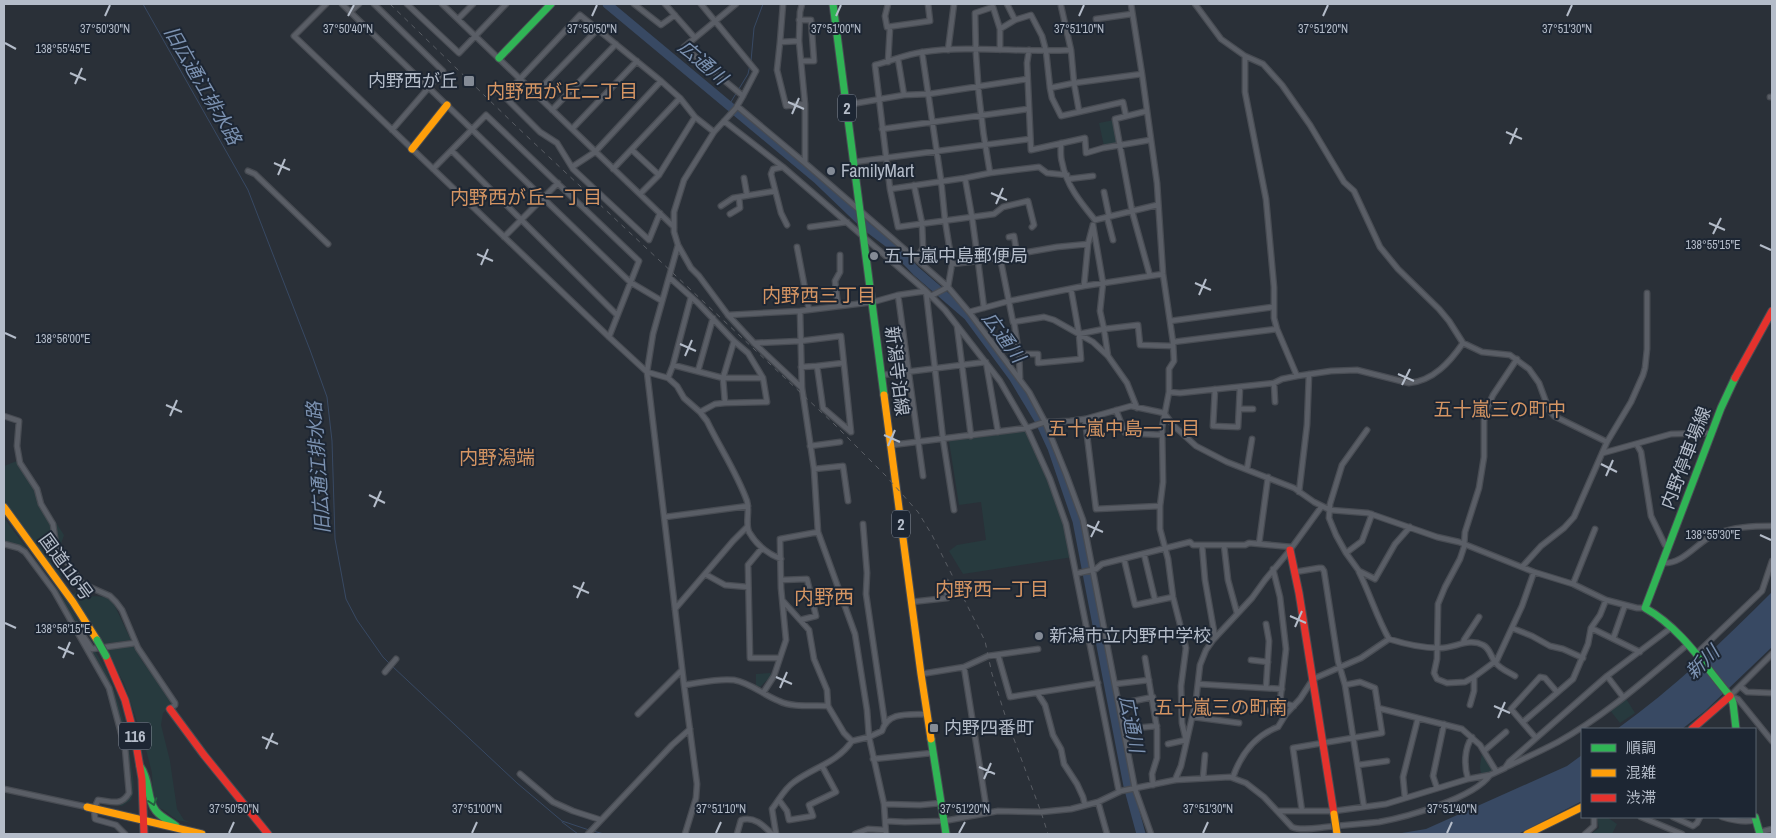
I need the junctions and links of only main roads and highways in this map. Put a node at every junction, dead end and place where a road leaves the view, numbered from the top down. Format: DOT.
graph roads {
  1 [pos="551,4"];
  2 [pos="833,4"];
  3 [pos="498,58"];
  4 [pos="447,105"];
  5 [pos="412,149"];
  6 [pos="1772,312"];
  7 [pos="4,507"];
  8 [pos="1291,549"];
  9 [pos="1728,694"];
  10 [pos="170,709"];
  11 [pos="1693,728"];
  12 [pos="1736,728"];
  13 [pos="140,765"];
  14 [pos="1581,807"];
  15 [pos="91,808"];
  16 [pos="1755,818"];
  17 [pos="142,820"];
  18 [pos="180,829"];
  19 [pos="946,832"];
  20 [pos="1760,833"];
  21 [pos="139,834"];
  22 [pos="144,834"];
  23 [pos="202,834"];
  24 [pos="268,834"];
  25 [pos="1337,834"];
  26 [pos="1527,834"];
  1 -- 3 [label="main road"];
  2 -- 19 [label="main road, 新潟寺泊線 / 2"];
  4 -- 5 [label="main road"];
  6 -- 9 [label="main road, 内野停車場線"];
  7 -- 13 [label="main road, 国道116号 / 116, bridge"];
  8 -- 25 [label="main road, bridge"];
  9 -- 11 [label="main road"];
  9 -- 12 [label="main road"];
  10 -- 24 [label="main road"];
  13 -- 17 [label="main road, 国道116号 / 116"];
  13 -- 18 [label="main road, one-way"];
  14 -- 26 [label="main road"];
  15 -- 17 [label="main road"];
  16 -- 20 [label="main road"];
  17 -- 18 [label="main road"];
  17 -- 21 [label="main road, 116"];
  17 -- 22 [label="main road, 116"];
  18 -- 23 [label="main road"];
}
